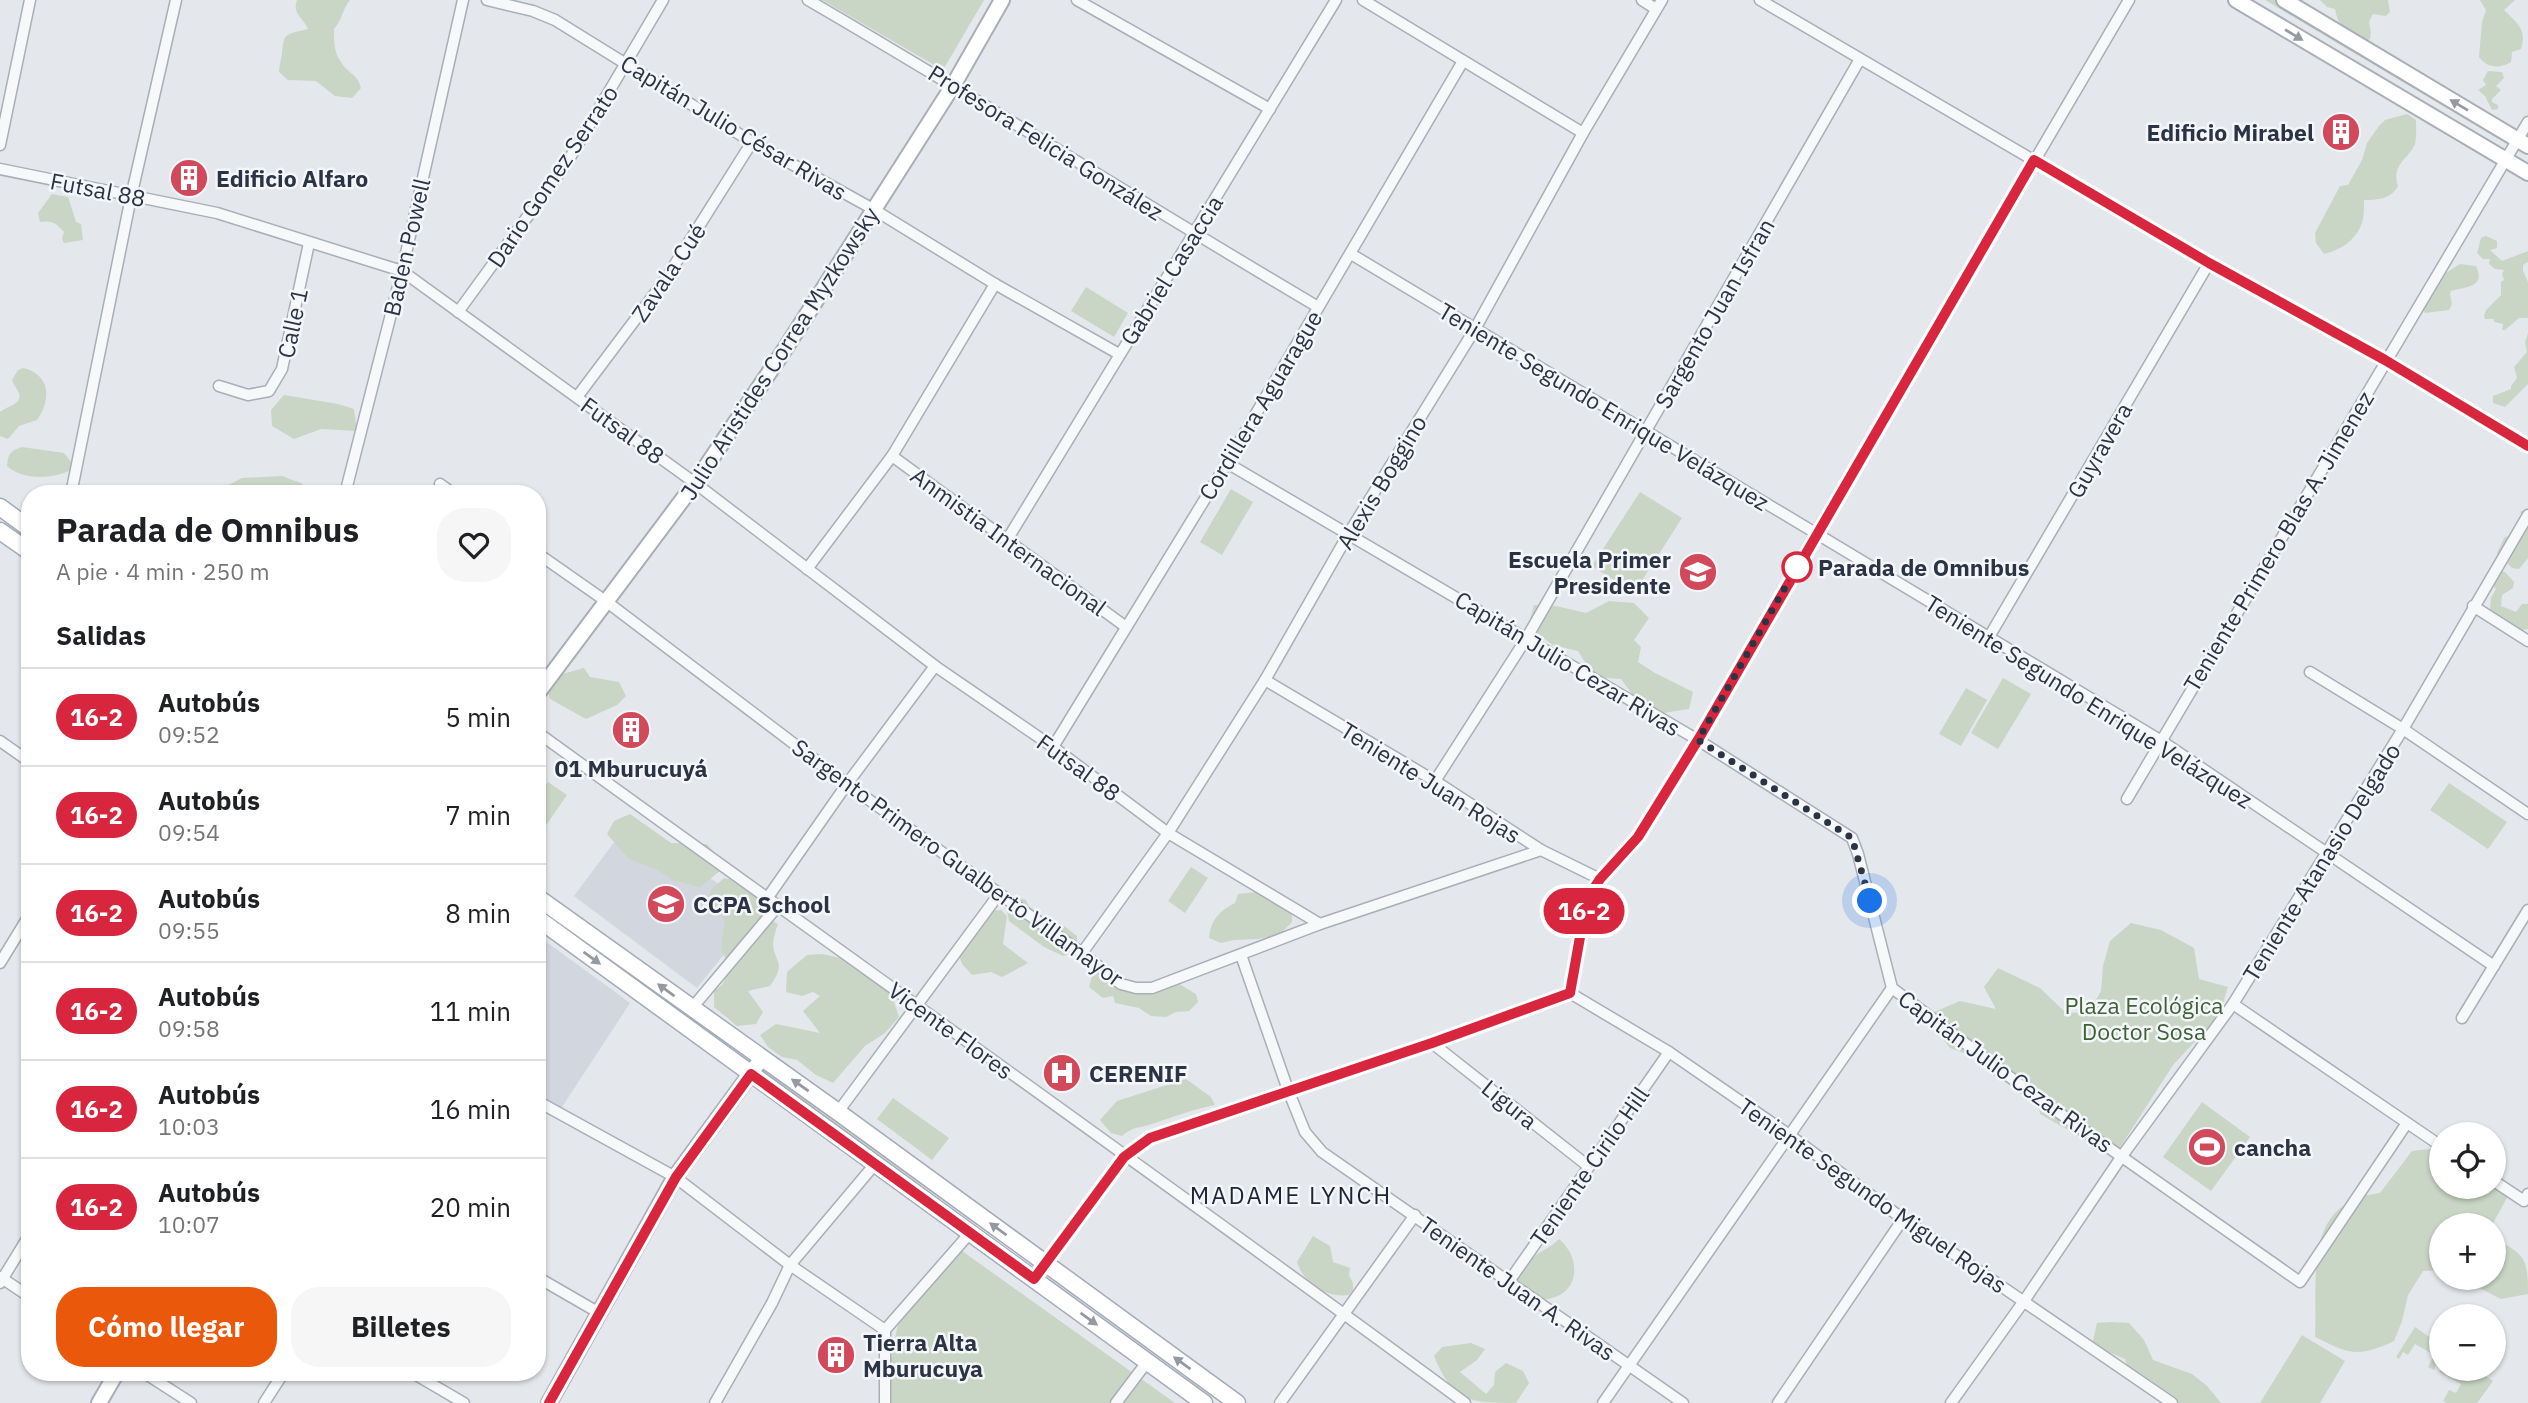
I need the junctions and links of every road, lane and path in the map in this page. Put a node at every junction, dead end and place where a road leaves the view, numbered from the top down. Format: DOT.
graph roads {
  1 [pos="30,0"];
  2 [pos="176,0"];
  3 [pos="463,0"];
  4 [pos="487,0"];
  5 [pos="663,0"];
  6 [pos="808,0"];
  7 [pos="1002,0"];
  8 [pos="1077,0"];
  9 [pos="1336,0"];
  10 [pos="1363,0"];
  11 [pos="1642,0"];
  12 [pos="1760,0"];
  13 [pos="2129,0"];
  14 [pos="2236,0"];
  15 [pos="2284,0"];
  16 [pos="1659,4"];
  17 [pos="2334,30"];
  18 [pos="2321,51"];
  19 [pos="1860,59"];
  20 [pos="1463,61"];
  21 [pos="627,64"];
  22 [pos="954,84"];
  23 [pos="1270,109"];
  24 [pos="2528,122"];
  25 [pos="1583,133"];
  26 [pos="752,142"];
  27 [pos="2523,143"];
  28 [pos="0,145"];
  29 [pos="2034,160"];
  30 [pos="2507,161"];
  31 [pos="0,169"];
  32 [pos="2528,173"];
  33 [pos="131,197"];
  34 [pos="873,209"];
  35 [pos="1194,233"];
  36 [pos="309,243"];
  37 [pos="1351,254"];
  38 [pos="2209,263"];
  39 [pos="402,271"];
  40 [pos="995,284"];
  41 [pos="1318,307"];
  42 [pos="458,312"];
  43 [pos="1475,329"];
  44 [pos="1119,354"];
  45 [pos="2385,360"];
  46 [pos="219,386"];
  47 [pos="578,397"];
  48 [pos="1646,431"];
  49 [pos="2528,446"];
  50 [pos="892,456"];
  51 [pos="1227,463"];
  52 [pos="695,483"];
  53 [pos="73,485"];
  54 [pos="347,485"];
  55 [pos="0,508"];
  56 [pos="2528,515"];
  57 [pos="21,523"];
  58 [pos="0,531"];
  59 [pos="1349,533"];
  60 [pos="1816,533"];
  61 [pos="1007,540"];
  62 [pos="21,546"];
  63 [pos="546,559"];
  64 [pos="807,569"];
  65 [pos="607,602"];
  66 [pos="2473,606"];
  67 [pos="1126,627"];
  68 [pos="1989,637"];
  69 [pos="1526,639"];
  70 [pos="2528,641"];
  71 [pos="935,666"];
  72 [pos="2310,672"];
  73 [pos="1265,680"];
  74 [pos="546,682"];
  75 [pos="2403,729"];
  76 [pos="546,739"];
  77 [pos="1698,740"];
  78 [pos="2160,740"];
  79 [pos="0,741"];
  80 [pos="1054,747"];
  81 [pos="21,756"];
  82 [pos="1435,781"];
  83 [pos="847,784"];
  84 [pos="2127,799"];
  85 [pos="2528,814"];
  86 [pos="1168,832"];
  87 [pos="1541,850"];
  88 [pos="2326,854"];
  89 [pos="1600,879"];
  90 [pos="999,894"];
  91 [pos="766,900"];
  92 [pos="546,903"];
  93 [pos="777,907"];
  94 [pos="2528,910"];
  95 [pos="1320,924"];
  96 [pos="546,925"];
  97 [pos="21,928"];
  98 [pos="1082,953"];
  99 [pos="1241,956"];
  100 [pos="1,960"];
  101 [pos="2494,966"];
  102 [pos="1892,988"];
  103 [pos="1570,993"];
  104 [pos="918,1004"];
  105 [pos="2233,1004"];
  106 [pos="692,1008"];
  107 [pos="2462,1018"];
  108 [pos="1432,1043"];
  109 [pos="1669,1052"];
  110 [pos="762,1058"];
  111 [pos="751,1074"];
  112 [pos="1288,1090"];
  113 [pos="546,1106"];
  114 [pos="838,1112"];
  115 [pos="2407,1123"];
  116 [pos="1788,1134"];
  117 [pos="2429,1138"];
  118 [pos="2122,1156"];
  119 [pos="1124,1157"];
  120 [pos="875,1164"];
  121 [pos="1588,1166"];
  122 [pos="676,1177"];
  123 [pos="2506,1187"];
  124 [pos="2526,1197"];
  125 [pos="1415,1215"];
  126 [pos="1903,1219"];
  127 [pos="970,1233"];
  128 [pos="21,1248"];
  129 [pos="1045,1263"];
  130 [pos="790,1265"];
  131 [pos="1034,1279"];
  132 [pos="1,1280"];
  133 [pos="1510,1280"];
  134 [pos="546,1282"];
  135 [pos="21,1292"];
  136 [pos="2024,1301"];
  137 [pos="601,1314"];
  138 [pos="1344,1314"];
  139 [pos="885,1330"];
  140 [pos="1147,1362"];
  141 [pos="1629,1367"];
  142 [pos="112,1381"];
  143 [pos="157,1381"];
  144 [pos="278,1381"];
  145 [pos="426,1381"];
  146 [pos="99,1403"];
  147 [pos="191,1403"];
  148 [pos="264,1403"];
  149 [pos="464,1403"];
  150 [pos="549,1403"];
  151 [pos="715,1403"];
  152 [pos="885,1403"];
  153 [pos="1116,1403"];
  154 [pos="1204,1403"];
  155 [pos="1237,1403"];
  156 [pos="1280,1403"];
  157 [pos="1465,1403"];
  158 [pos="1602,1403"];
  159 [pos="1683,1403"];
  160 [pos="1778,1403"];
  161 [pos="1951,1403"];
  162 [pos="2172,1403"];
  1 -- 28 [label="street"];
  2 -- 33 [label="street"];
  3 -- 39 [label="street, Baden Powell"];
  4 -- 21 [label="street, Capitán Julio César Rivas"];
  5 -- 21 [label="street, Dario Gomez Serrato"];
  6 -- 22 [label="street, Profesora Felicia González"];
  7 -- 22 [label="main road, Julio Aristides Correa Myzkowsky"];
  8 -- 23 [label="street"];
  9 -- 23 [label="street, Gabriel Casaccia"];
  10 -- 20 [label="street"];
  11 -- 16 [label="street"];
  12 -- 19 [label="street"];
  13 -- 29 [label="street"];
  14 -- 18 [label="main road, one-way"];
  15 -- 17 [label="main road"];
  16 -- 25 [label="street, Alexis Boggino"];
  17 -- 18 [label="main road"];
  27 -- 17 [label="main road, one-way"];
  18 -- 30 [label="main road"];
  19 -- 29 [label="street"];
  19 -- 48 [label="street, Sargento Juan Isfran"];
  20 -- 25 [label="street"];
  20 -- 37 [label="street, Cordillera Aguarague"];
  21 -- 26 [label="street, Capitán Julio César Rivas"];
  21 -- 42 [label="street, Dario Gomez Serrato"];
  22 -- 34 [label="main road, Julio Aristides Correa Myzkowsky"];
  22 -- 35 [label="street, Profesora Felicia González"];
  23 -- 35 [label="street, Gabriel Casaccia"];
  24 -- 27 [label="street, Teniente Primero Blas A. Jimenez"];
  25 -- 43 [label="street, Alexis Boggino"];
  26 -- 34 [label="street, Capitán Julio César Rivas"];
  26 -- 47 [label="street, Zavala Cué"];
  27 -- 30 [label="street, Teniente Primero Blas A. Jimenez"];
  29 -- 38 [label="street"];
  29 -- 60 [label="street"];
  30 -- 32 [label="main road"];
  30 -- 45 [label="street, Teniente Primero Blas A. Jimenez"];
  31 -- 33 [label="street, Futsal 88"];
  33 -- 36 [label="street, Futsal 88"];
  33 -- 53 [label="street"];
  34 -- 40 [label="street, Capitán Julio César Rivas"];
  34 -- 52 [label="main road, Julio Aristides Correa Myzkowsky"];
  35 -- 41 [label="street, Profesora Felicia González"];
  35 -- 44 [label="street, Gabriel Casaccia"];
  36 -- 39 [label="street, Futsal 88"];
  36 -- 46 [label="street, Calle 1"];
  37 -- 41 [label="street, Cordillera Aguarague"];
  37 -- 43 [label="street, Teniente Segundo Enrique Velázquez"];
  38 -- 45 [label="street"];
  38 -- 68 [label="street, Guyravera"];
  39 -- 42 [label="street, Futsal 88"];
  39 -- 54 [label="street, Baden Powell"];
  40 -- 44 [label="street, Capitán Julio César Rivas"];
  40 -- 50 [label="street"];
  41 -- 51 [label="street, Cordillera Aguarague"];
  42 -- 47 [label="street, Futsal 88"];
  43 -- 48 [label="street, Teniente Segundo Enrique Velázquez"];
  43 -- 59 [label="street, Alexis Boggino"];
  44 -- 61 [label="street, Gabriel Casaccia"];
  45 -- 49 [label="street"];
  45 -- 78 [label="street, Teniente Primero Blas A. Jimenez"];
  47 -- 52 [label="street, Futsal 88"];
  48 -- 60 [label="street, Teniente Segundo Enrique Velázquez"];
  48 -- 69 [label="street, Sargento Juan Isfran"];
  50 -- 61 [label="street, Anmistia Internacional"];
  50 -- 64 [label="street"];
  51 -- 59 [label="street, Capitán Julio Cezar Rivas"];
  51 -- 67 [label="street, Cordillera Aguarague"];
  52 -- 64 [label="street, Futsal 88"];
  52 -- 65 [label="main road, Julio Aristides Correa Myzkowsky"];
  55 -- 57 [label="main road"];
  56 -- 66 [label="street, Teniente Atanasio Delgado"];
  58 -- 62 [label="main road"];
  59 -- 69 [label="street, Capitán Julio Cezar Rivas"];
  59 -- 73 [label="street, Alexis Boggino"];
  60 -- 68 [label="street, Teniente Segundo Enrique Velázquez"];
  60 -- 77 [label="street"];
  61 -- 67 [label="street, Anmistia Internacional"];
  63 -- 65 [label="street, Sargento Primero Gualberto Villamayor"];
  64 -- 71 [label="street, Futsal 88"];
  65 -- 74 [label="main road, Julio Aristides Correa Myzkowsky"];
  65 -- 83 [label="street, Sargento Primero Gualberto Villamayor"];
  66 -- 70 [label="street"];
  66 -- 75 [label="street, Teniente Atanasio Delgado"];
  67 -- 80 [label="street, Cordillera Aguarague"];
  68 -- 78 [label="street, Teniente Segundo Enrique Velázquez"];
  69 -- 77 [label="street, Capitán Julio Cezar Rivas"];
  69 -- 82 [label="street, Sargento Juan Isfran"];
  71 -- 80 [label="street, Futsal 88"];
  71 -- 83 [label="street"];
  72 -- 75 [label="street"];
  73 -- 82 [label="street, Teniente Juan Rojas"];
  73 -- 86 [label="street, Alexis Boggino"];
  75 -- 85 [label="street"];
  75 -- 88 [label="street, Teniente Atanasio Delgado"];
  76 -- 91 [label="street, Vicente Flores"];
  77 -- 89 [label="street"];
  77 -- 102 [label="street, Capitán Julio Cezar Rivas"];
  78 -- 84 [label="street, Teniente Primero Blas A. Jimenez"];
  78 -- 88 [label="street, Teniente Segundo Enrique Velázquez"];
  79 -- 81 [label="street"];
  80 -- 86 [label="street, Futsal 88"];
  82 -- 87 [label="street, Teniente Juan Rojas"];
  83 -- 90 [label="street, Sargento Primero Gualberto Villamayor"];
  83 -- 91 [label="street"];
  86 -- 95 [label="street, Futsal 88"];
  86 -- 98 [label="street, Alexis Boggino"];
  87 -- 89 [label="street, Teniente Juan Rojas"];
  87 -- 95 [label="street, Sargento Primero Gualberto Villamayor"];
  88 -- 101 [label="street, Teniente Segundo Enrique Velázquez"];
  88 -- 105 [label="street, Teniente Atanasio Delgado"];
  89 -- 103 [label="street"];
  90 -- 98 [label="street, Sargento Primero Gualberto Villamayor"];
  90 -- 104 [label="street"];
  91 -- 93 [label="street, Vicente Flores"];
  106 -- 92 [label="main road, one-way"];
  93 -- 104 [label="street, Vicente Flores"];
  93 -- 106 [label="street"];
  94 -- 101 [label="street"];
  95 -- 99 [label="street, Sargento Primero Gualberto Villamayor"];
  96 -- 111 [label="main road, one-way"];
  97 -- 100 [label="street"];
  98 -- 99 [label="street, Sargento Primero Gualberto Villamayor"];
  99 -- 112 [label="street, Teniente Juan A. Rivas"];
  101 -- 107 [label="street"];
  102 -- 116 [label="street"];
  102 -- 118 [label="street, Capitán Julio Cezar Rivas"];
  103 -- 108 [label="street"];
  103 -- 109 [label="street, Teniente Segundo Miguel Rojas"];
  104 -- 114 [label="street"];
  104 -- 119 [label="street, Vicente Flores"];
  105 -- 115 [label="street"];
  105 -- 118 [label="street, Teniente Atanasio Delgado"];
  106 -- 110 [label="main road"];
  108 -- 112 [label="street"];
  108 -- 121 [label="street, Ligura"];
  109 -- 116 [label="street, Teniente Segundo Miguel Rojas"];
  109 -- 121 [label="street, Teniente Cirilo Hill"];
  110 -- 111 [label="main road"];
  114 -- 110 [label="main road, one-way"];
  111 -- 120 [label="main road"];
  111 -- 122 [label="main road"];
  112 -- 119 [label="street"];
  112 -- 125 [label="street, Teniente Juan A. Rivas"];
  113 -- 122 [label="street"];
  129 -- 114 [label="main road, one-way"];
  115 -- 117 [label="street"];
  115 -- 118 [label="street, Capitán Julio Cezar Rivas"];
  116 -- 126 [label="street, Teniente Segundo Miguel Rojas"];
  116 -- 141 [label="street"];
  118 -- 136 [label="street, Teniente Atanasio Delgado"];
  119 -- 129 [label="street"];
  119 -- 138 [label="street, Vicente Flores"];
  120 -- 127 [label="main road"];
  120 -- 130 [label="street"];
  121 -- 133 [label="street, Teniente Cirilo Hill"];
  122 -- 130 [label="street"];
  122 -- 137 [label="main road"];
  123 -- 124 [label="street"];
  125 -- 133 [label="street, Teniente Juan A. Rivas"];
  125 -- 138 [label="street"];
  126 -- 136 [label="street, Teniente Segundo Miguel Rojas"];
  126 -- 160 [label="street"];
  127 -- 131 [label="main road"];
  127 -- 139 [label="street"];
  128 -- 132 [label="street"];
  129 -- 131 [label="street"];
  155 -- 129 [label="main road, one-way"];
  130 -- 139 [label="street"];
  130 -- 151 [label="street"];
  131 -- 140 [label="main road, one-way"];
  132 -- 135 [label="street"];
  133 -- 141 [label="street, Teniente Juan A. Rivas"];
  134 -- 137 [label="street"];
  136 -- 161 [label="street, Teniente Atanasio Delgado"];
  136 -- 162 [label="street, Teniente Segundo Miguel Rojas"];
  137 -- 150 [label="main road"];
  138 -- 156 [label="street"];
  138 -- 157 [label="street, Vicente Flores"];
  139 -- 152 [label="street"];
  140 -- 153 [label="street"];
  140 -- 154 [label="main road"];
  141 -- 158 [label="street"];
  141 -- 159 [label="street, Teniente Juan A. Rivas"];
  142 -- 146 [label="main road"];
  143 -- 147 [label="street"];
  144 -- 148 [label="street"];
  145 -- 149 [label="street"];
}
